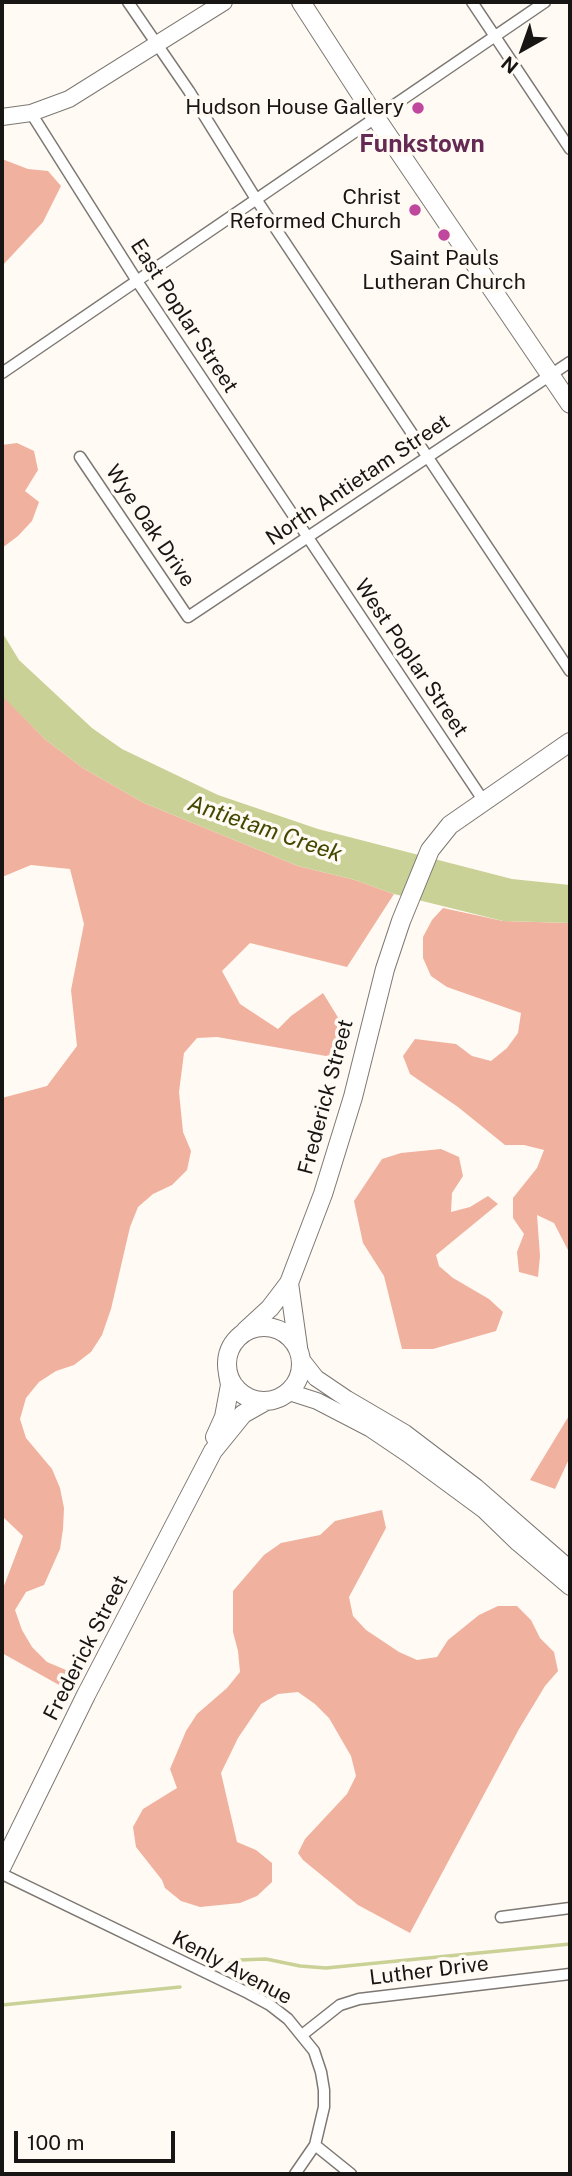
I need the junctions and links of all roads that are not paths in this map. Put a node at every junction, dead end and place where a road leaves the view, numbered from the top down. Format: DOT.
graph roads {
  1 [pos="128,2"];
  2 [pos="223,2"];
  3 [pos="301,2"];
  4 [pos="472,2"];
  5 [pos="545,2"];
  6 [pos="495,36"];
  7 [pos="156,44"];
  8 [pos="31,113"];
  9 [pos="2,117"];
  10 [pos="376,118"];
  11 [pos="570,149"];
  12 [pos="256,199"];
  13 [pos="137,281"];
  14 [pos="570,362"];
  15 [pos="2,373"];
  16 [pos="551,375"];
  17 [pos="570,404"];
  18 [pos="80,457"];
  19 [pos="427,457"];
  20 [pos="307,537"];
  21 [pos="188,617"];
  22 [pos="570,671"];
  23 [pos="570,742"];
  24 [pos="483,800"];
  25 [pos="289,1283"];
  26 [pos="246,1331"];
  27 [pos="300,1353"];
  28 [pos="228,1374"];
  29 [pos="289,1392"];
  30 [pos="266,1401"];
  31 [pos="213,1451"];
  32 [pos="570,1569"];
  33 [pos="570,1587"];
  34 [pos="2,1866"];
  35 [pos="2,1874"];
  36 [pos="570,1908"];
  37 [pos="501,1917"];
  38 [pos="570,1974"];
  39 [pos="302,2035"];
  40 [pos="315,2146"];
  41 [pos="295,2174"];
  42 [pos="351,2174"];
  1 -- 7 [label="street"];
  2 -- 7 [label="main road"];
  3 -- 10 [label="main road"];
  4 -- 6 [label="street"];
  5 -- 6 [label="street"];
  6 -- 10 [label="street"];
  6 -- 11 [label="street"];
  7 -- 8 [label="main road"];
  7 -- 12 [label="street"];
  8 -- 9 [label="main road"];
  8 -- 13 [label="street, East Poplar Street"];
  10 -- 12 [label="street"];
  10 -- 16 [label="main road"];
  12 -- 13 [label="street"];
  12 -- 19 [label="street"];
  13 -- 15 [label="street"];
  13 -- 20 [label="street, East Poplar Street"];
  14 -- 16 [label="street, North Antietam Street"];
  16 -- 17 [label="main road"];
  16 -- 19 [label="street, North Antietam Street"];
  18 -- 21 [label="street, Wye Oak Drive"];
  19 -- 20 [label="street, North Antietam Street"];
  19 -- 22 [label="street"];
  20 -- 21 [label="street, North Antietam Street"];
  20 -- 24 [label="street, West Poplar Street"];
  23 -- 24 [label="main road, Frederick Street"];
  24 -- 25 [label="main road, Frederick Street"];
  25 -- 26 [label="main road, Frederick Street"];
  25 -- 27 [label="main road, Frederick Street"];
  26 -- 27 [label="main road"];
  26 -- 28 [label="main road"];
  27 -- 29 [label="main road"];
  27 -- 32 [label="main road"];
  28 -- 30 [label="main road"];
  28 -- 31 [label="main road, Frederick Street"];
  29 -- 30 [label="main road"];
  29 -- 33 [label="main road"];
  30 -- 31 [label="main road, Frederick Street"];
  31 -- 34 [label="main road, Frederick Street"];
  35 -- 39 [label="street, Kenly Avenue"];
  36 -- 37 [label="street"];
  38 -- 39 [label="street, Luther Drive"];
  39 -- 40 [label="street, Kenly Avenue"];
  40 -- 41 [label="street, Kenly Avenue"];
  40 -- 42 [label="street"];
}
